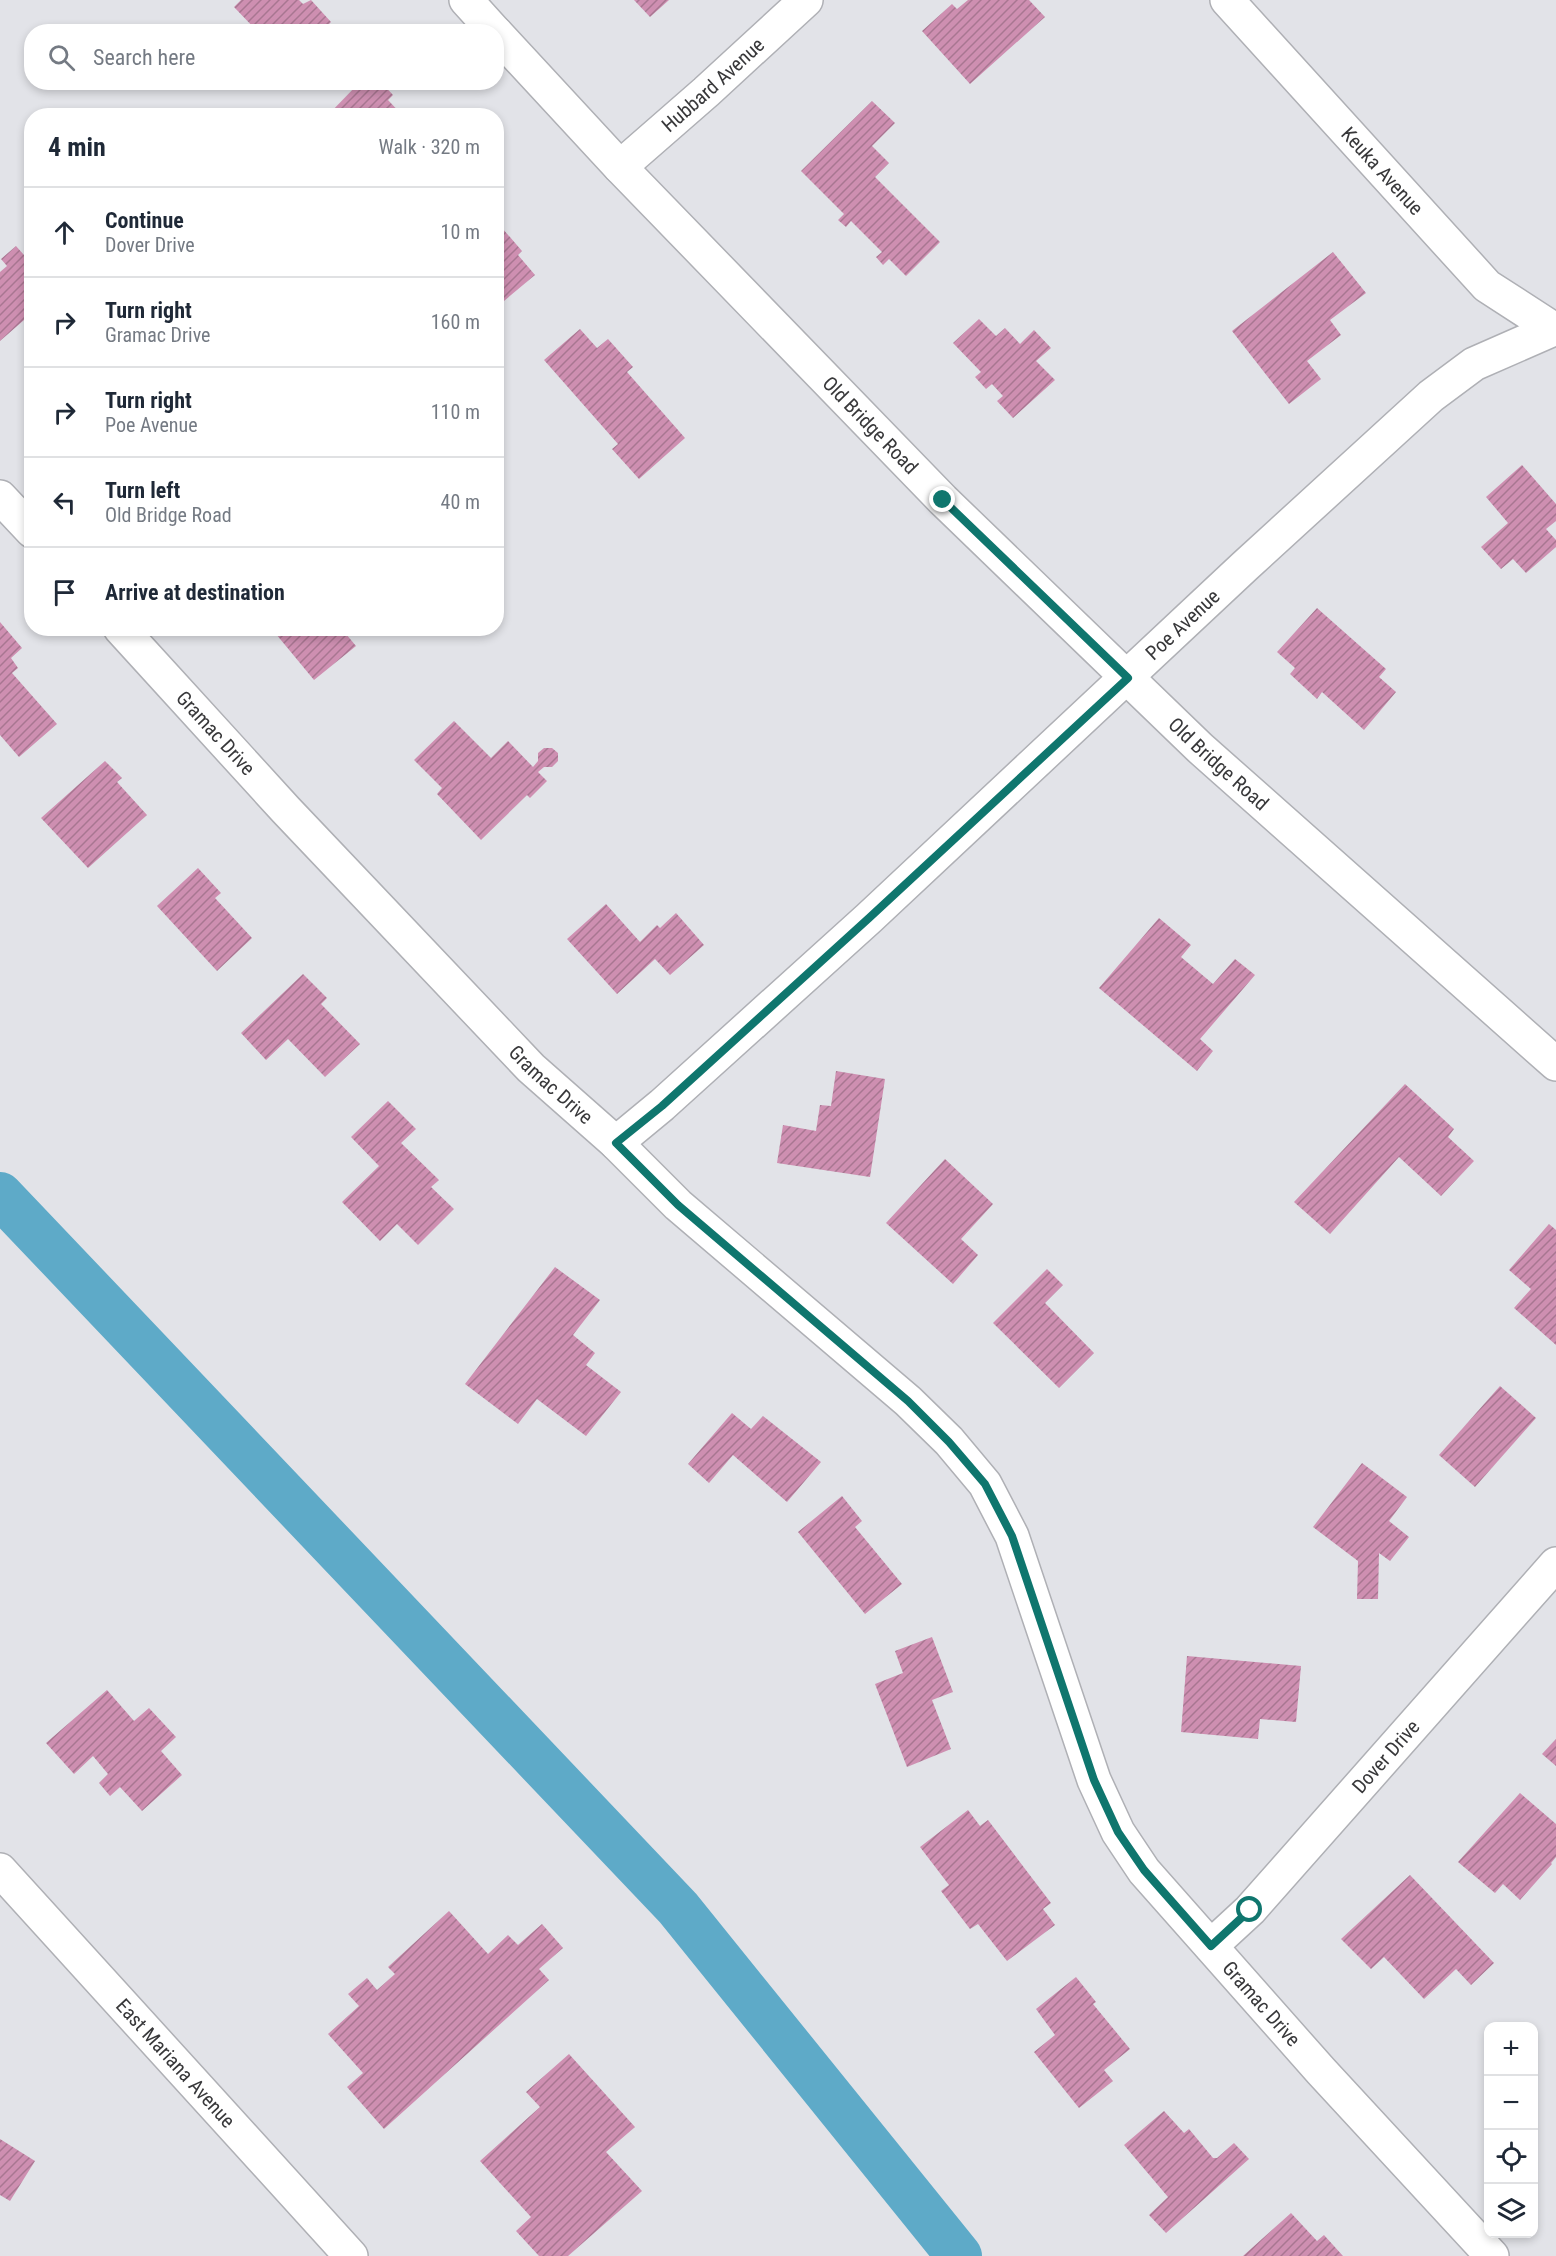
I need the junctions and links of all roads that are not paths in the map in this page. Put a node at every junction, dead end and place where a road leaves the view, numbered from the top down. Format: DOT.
graph roads {
  1 [pos="466,0"];
  2 [pos="806,0"];
  3 [pos="1227,0"];
  4 [pos="488,24"];
  5 [pos="504,41"];
  6 [pos="620,167"];
  7 [pos="1554,328"];
  8 [pos="0,497"];
  9 [pos="24,522"];
  10 [pos="127,636"];
  11 [pos="1128,678"];
  12 [pos="1556,1064"];
  13 [pos="616,1143"];
  14 [pos="1556,1564"];
  15 [pos="0,1870"];
  16 [pos="1211,1946"];
  17 [pos="351,2256"];
  18 [pos="1492,2256"];
  1 -- 4 [label="street, Old Bridge Road"];
  2 -- 6 [label="street, Hubbard Avenue"];
  3 -- 7 [label="street, Keuka Avenue"];
  5 -- 6 [label="street, Old Bridge Road"];
  6 -- 11 [label="street, Old Bridge Road"];
  7 -- 11 [label="street, Poe Avenue"];
  8 -- 9 [label="street"];
  10 -- 13 [label="street, Gramac Drive"];
  11 -- 12 [label="street, Old Bridge Road"];
  11 -- 13 [label="street, Poe Avenue"];
  13 -- 16 [label="street, Gramac Drive"];
  14 -- 16 [label="street, Dover Drive"];
  15 -- 17 [label="street, East Mariana Avenue"];
  16 -- 18 [label="street, Gramac Drive"];
}
